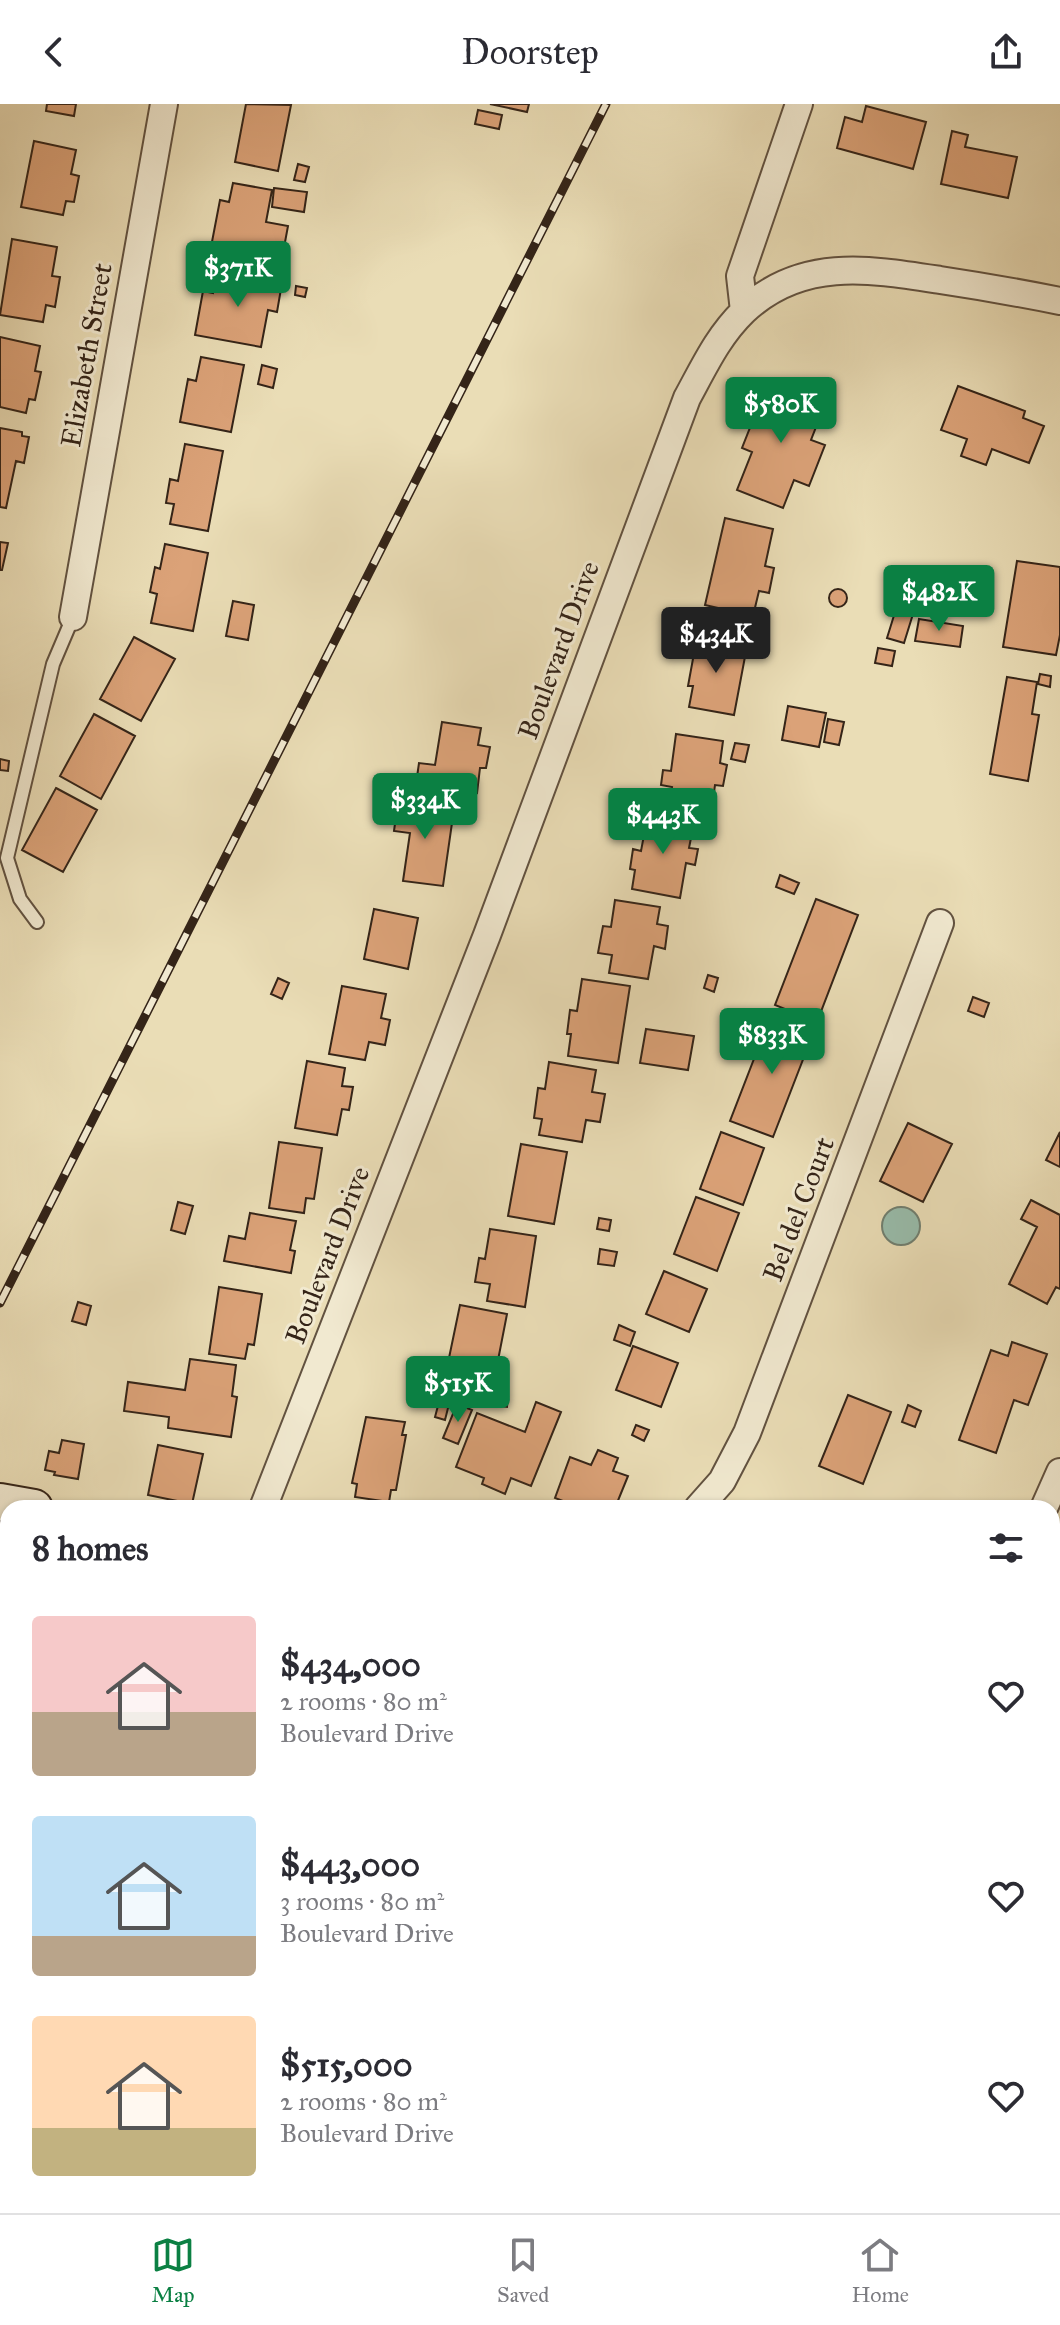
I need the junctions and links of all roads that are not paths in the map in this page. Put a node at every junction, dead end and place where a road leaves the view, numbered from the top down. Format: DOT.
graph roads {
  1 [pos="164,104"];
  2 [pos="799,104"];
  3 [pos="1060,301"];
  4 [pos="744,311"];
  5 [pos="73,617"];
  6 [pos="37,922"];
  7 [pos="940,923"];
  8 [pos="1060,1472"];
  9 [pos="266,1500"];
  10 [pos="705,1500"];
  11 [pos="1048,1500"];
  1 -- 5 [label="street, Elizabeth Street"];
  2 -- 4 [label="street"];
  3 -- 4 [label="street, Boulevard Drive"];
  4 -- 9 [label="street, Boulevard Drive"];
  5 -- 6 [label="lane"];
  7 -- 10 [label="street, Bel del Court"];
  8 -- 11 [label="street"];
}
